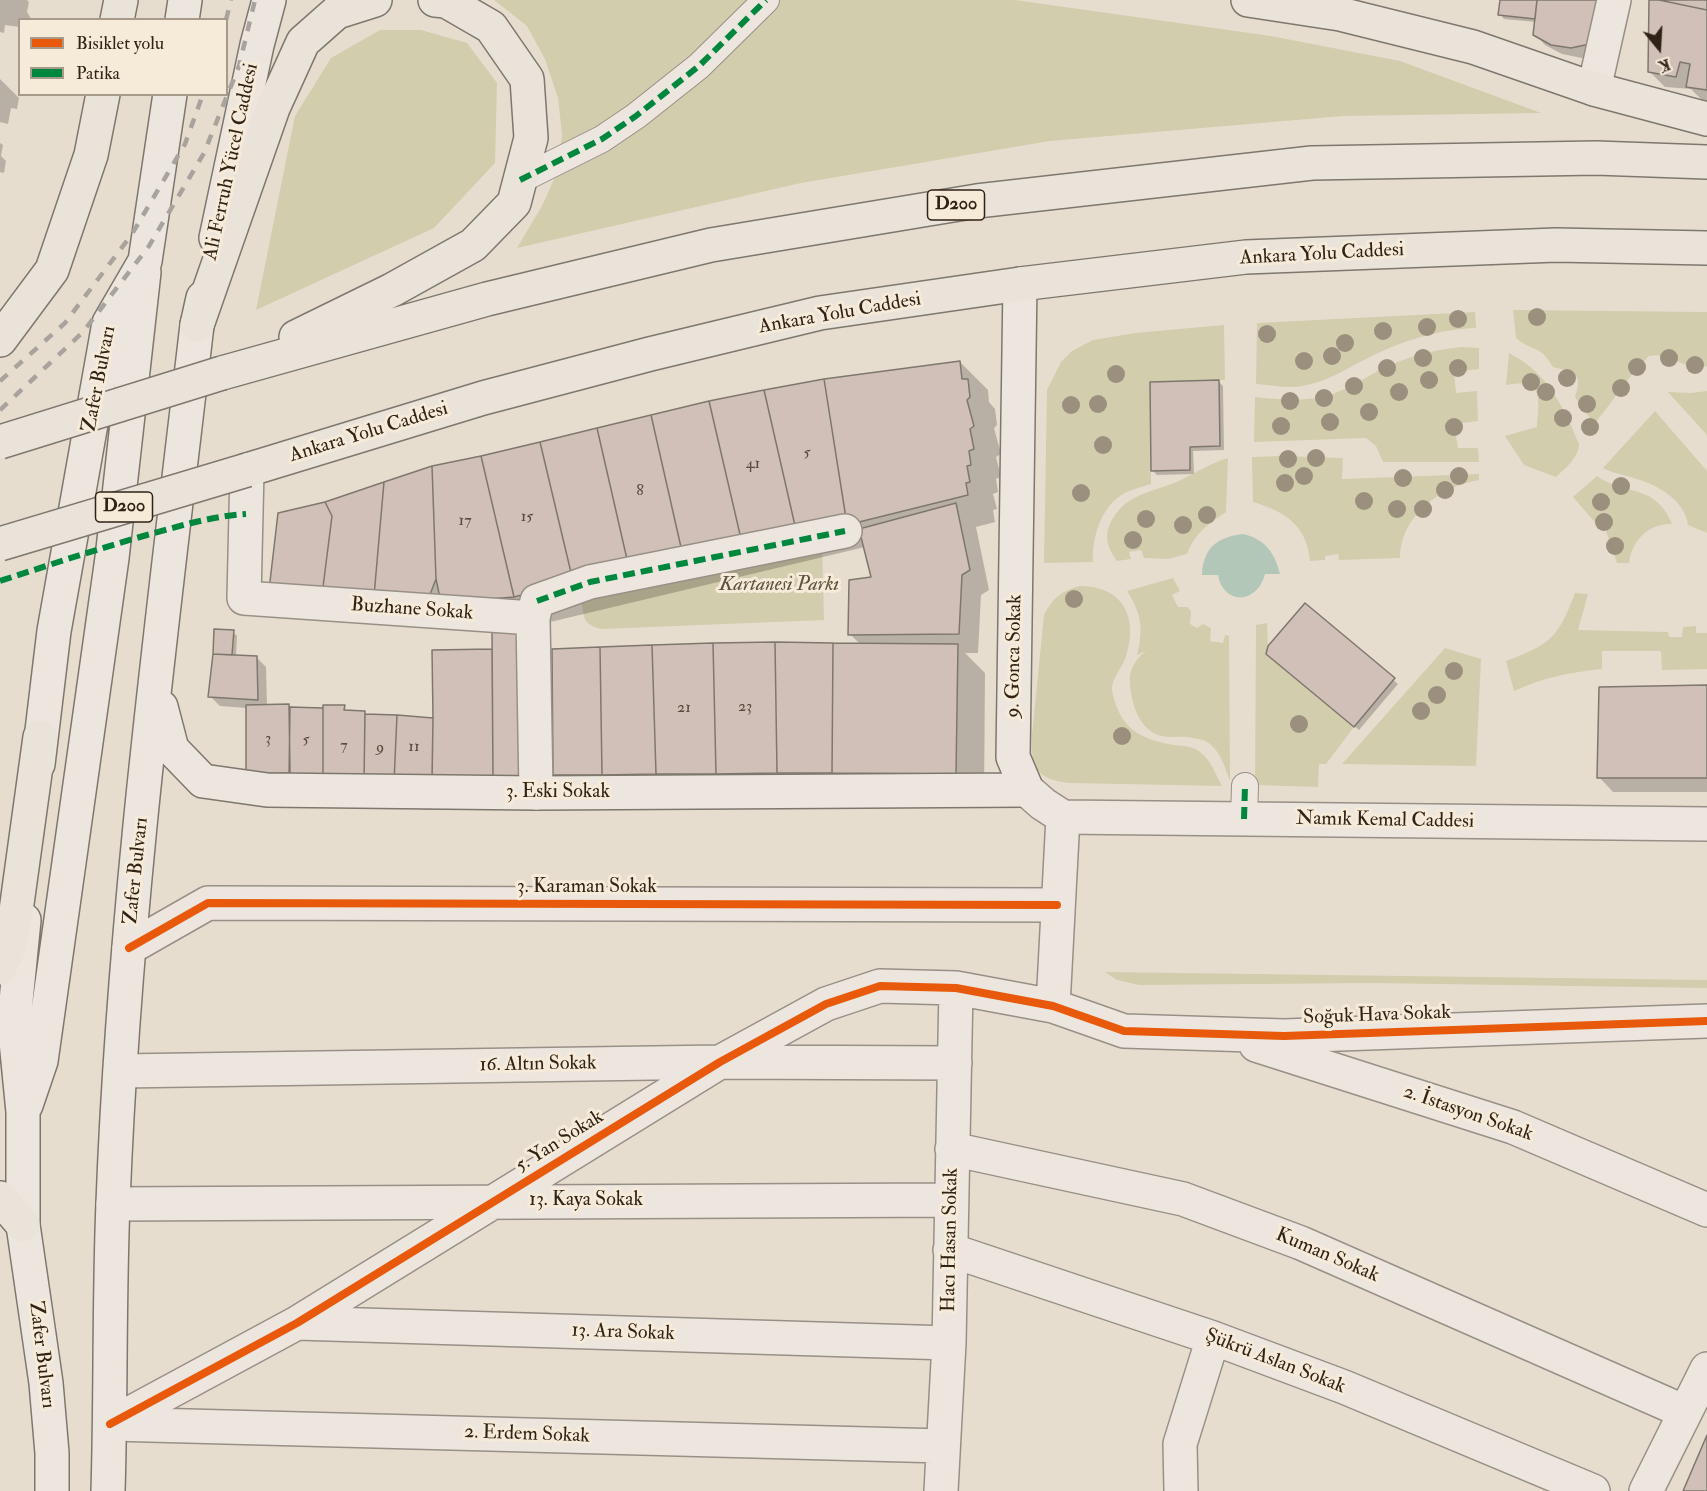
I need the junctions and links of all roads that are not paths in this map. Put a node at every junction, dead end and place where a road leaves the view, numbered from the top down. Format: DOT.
graph roads {
  1 [pos="121,0"];
  2 [pos="185,0"];
  3 [pos="269,0"];
  4 [pos="375,0"];
  5 [pos="435,0"];
  6 [pos="766,0"];
  7 [pos="1248,0"];
  8 [pos="1614,0"];
  9 [pos="117,18"];
  10 [pos="182,18"];
  11 [pos="1594,89"];
  12 [pos="103,96"];
  13 [pos="171,96"];
  14 [pos="1707,118"];
  15 [pos="1707,162"];
  16 [pos="520,180"];
  17 [pos="1707,248"];
  18 [pos="145,261"];
  19 [pos="1020,284"];
  20 [pos="197,326"];
  21 [pos="0,339"];
  22 [pos="222,373"];
  23 [pos="0,442"];
  24 [pos="247,470"];
  25 [pos="845,531"];
  26 [pos="0,544"];
  27 [pos="533,618"];
  28 [pos="155,683"];
  29 [pos="40,737"];
  30 [pos="1245,786"];
  31 [pos="1028,790"];
  32 [pos="536,793"];
  33 [pos="1063,817"];
  34 [pos="1244,819"];
  35 [pos="1707,824"];
  36 [pos="1057,905"];
  37 [pos="129,948"];
  38 [pos="1,967"];
  39 [pos="956,988"];
  40 [pos="1053,1006"];
  41 [pos="1707,1021"];
  42 [pos="1223,1034"];
  43 [pos="720,1062"];
  44 [pos="954,1064"];
  45 [pos="121,1071"];
  46 [pos="23,1112"];
  47 [pos="952,1149"];
  48 [pos="0,1197"];
  49 [pos="951,1200"];
  50 [pos="496,1201"];
  51 [pos="113,1204"];
  52 [pos="1707,1210"];
  53 [pos="23,1226"];
  54 [pos="950,1250"];
  55 [pos="297,1323"];
  56 [pos="1213,1338"];
  57 [pos="949,1343"];
  58 [pos="1707,1369"];
  59 [pos="1685,1412"];
  60 [pos="110,1424"];
  61 [pos="943,1446"];
  62 [pos="52,1491"];
  63 [pos="108,1491"];
  64 [pos="941,1491"];
  65 [pos="1181,1491"];
  66 [pos="1593,1491"];
  67 [pos="1646,1491"];
  1 -- 9 [label="highway"];
  2 -- 10 [label="street"];
  3 -- 20 [label="street, Ali Ferruh Yücel Caddesi / D200"];
  4 -- 20 [label="highway"];
  5 -- 16 [label="highway"];
  6 -- 16 [label="street"];
  7 -- 11 [label="highway"];
  8 -- 11 [label="street"];
  11 -- 14 [label="highway"];
  12 -- 21 [label="highway"];
  13 -- 18 [label="street, Zafer Bulvarı / D200"];
  15 -- 22 [label="highway, D200"];
  16 -- 22 [label="highway"];
  17 -- 19 [label="highway, Ankara Yolu Caddesi / D200"];
  18 -- 29 [label="street, Zafer Bulvarı / D200"];
  18 -- 46 [label="street, Zafer Bulvarı"];
  19 -- 24 [label="highway, Ankara Yolu Caddesi / D200"];
  19 -- 31 [label="street, 9. Gonca Sokak"];
  20 -- 28 [label="street, Zafer Bulvarı / D200"];
  22 -- 23 [label="highway, D200, bridge"];
  24 -- 26 [label="highway, Ankara Yolu Caddesi / D200, bridge"];
  24 -- 27 [label="street, Buzhane Sokak"];
  25 -- 27 [label="street"];
  27 -- 32 [label="street"];
  28 -- 32 [label="street, 3. Eski Sokak"];
  28 -- 37 [label="street, Zafer Bulvarı / D200"];
  29 -- 38 [label="highway"];
  29 -- 46 [label="street, Zafer Bulvarı / D200"];
  30 -- 34 [label="street"];
  31 -- 32 [label="street, 3. Eski Sokak"];
  31 -- 33 [label="street, 9. Gonca Sokak"];
  33 -- 34 [label="street, Namık Kemal Caddesi"];
  33 -- 36 [label="street"];
  34 -- 35 [label="street, Namık Kemal Caddesi"];
  36 -- 37 [label="street, 3. Karaman Sokak"];
  36 -- 40 [label="street"];
  37 -- 45 [label="street, Zafer Bulvarı / D200"];
  39 -- 40 [label="street, 5. Yan Sokak"];
  39 -- 43 [label="street, 5. Yan Sokak"];
  39 -- 44 [label="street, Hacı Hasan Sokak"];
  40 -- 42 [label="street, Soğuk Hava Sokak"];
  41 -- 42 [label="street, Soğuk Hava Sokak"];
  42 -- 52 [label="street, 2. İstasyon Sokak"];
  43 -- 44 [label="street, 16. Altın Sokak"];
  43 -- 45 [label="street, 16. Altın Sokak"];
  43 -- 50 [label="street, 5. Yan Sokak"];
  44 -- 47 [label="street, Hacı Hasan Sokak"];
  45 -- 51 [label="street, Zafer Bulvarı / D200"];
  46 -- 53 [label="street, Zafer Bulvarı"];
  47 -- 49 [label="street, Hacı Hasan Sokak"];
  47 -- 59 [label="street, Kuman Sokak"];
  48 -- 53 [label="highway"];
  49 -- 50 [label="street, 13. Kaya Sokak"];
  49 -- 54 [label="street, Hacı Hasan Sokak"];
  50 -- 51 [label="street, 13. Kaya Sokak"];
  50 -- 55 [label="street, 5. Yan Sokak"];
  51 -- 60 [label="street, Zafer Bulvarı / D200"];
  53 -- 62 [label="street, Zafer Bulvarı"];
  54 -- 56 [label="street, Şükrü Aslan Sokak"];
  54 -- 57 [label="street, Hacı Hasan Sokak"];
  55 -- 57 [label="street, 13. Ara Sokak"];
  55 -- 60 [label="street, 5. Yan Sokak"];
  56 -- 65 [label="street"];
  56 -- 66 [label="street, Şükrü Aslan Sokak"];
  57 -- 61 [label="street, Hacı Hasan Sokak"];
  58 -- 59 [label="street"];
  59 -- 67 [label="street"];
  60 -- 61 [label="street, 2. Erdem Sokak"];
  60 -- 63 [label="street, Zafer Bulvarı / D200"];
  61 -- 64 [label="street, Hacı Hasan Sokak"];
}
